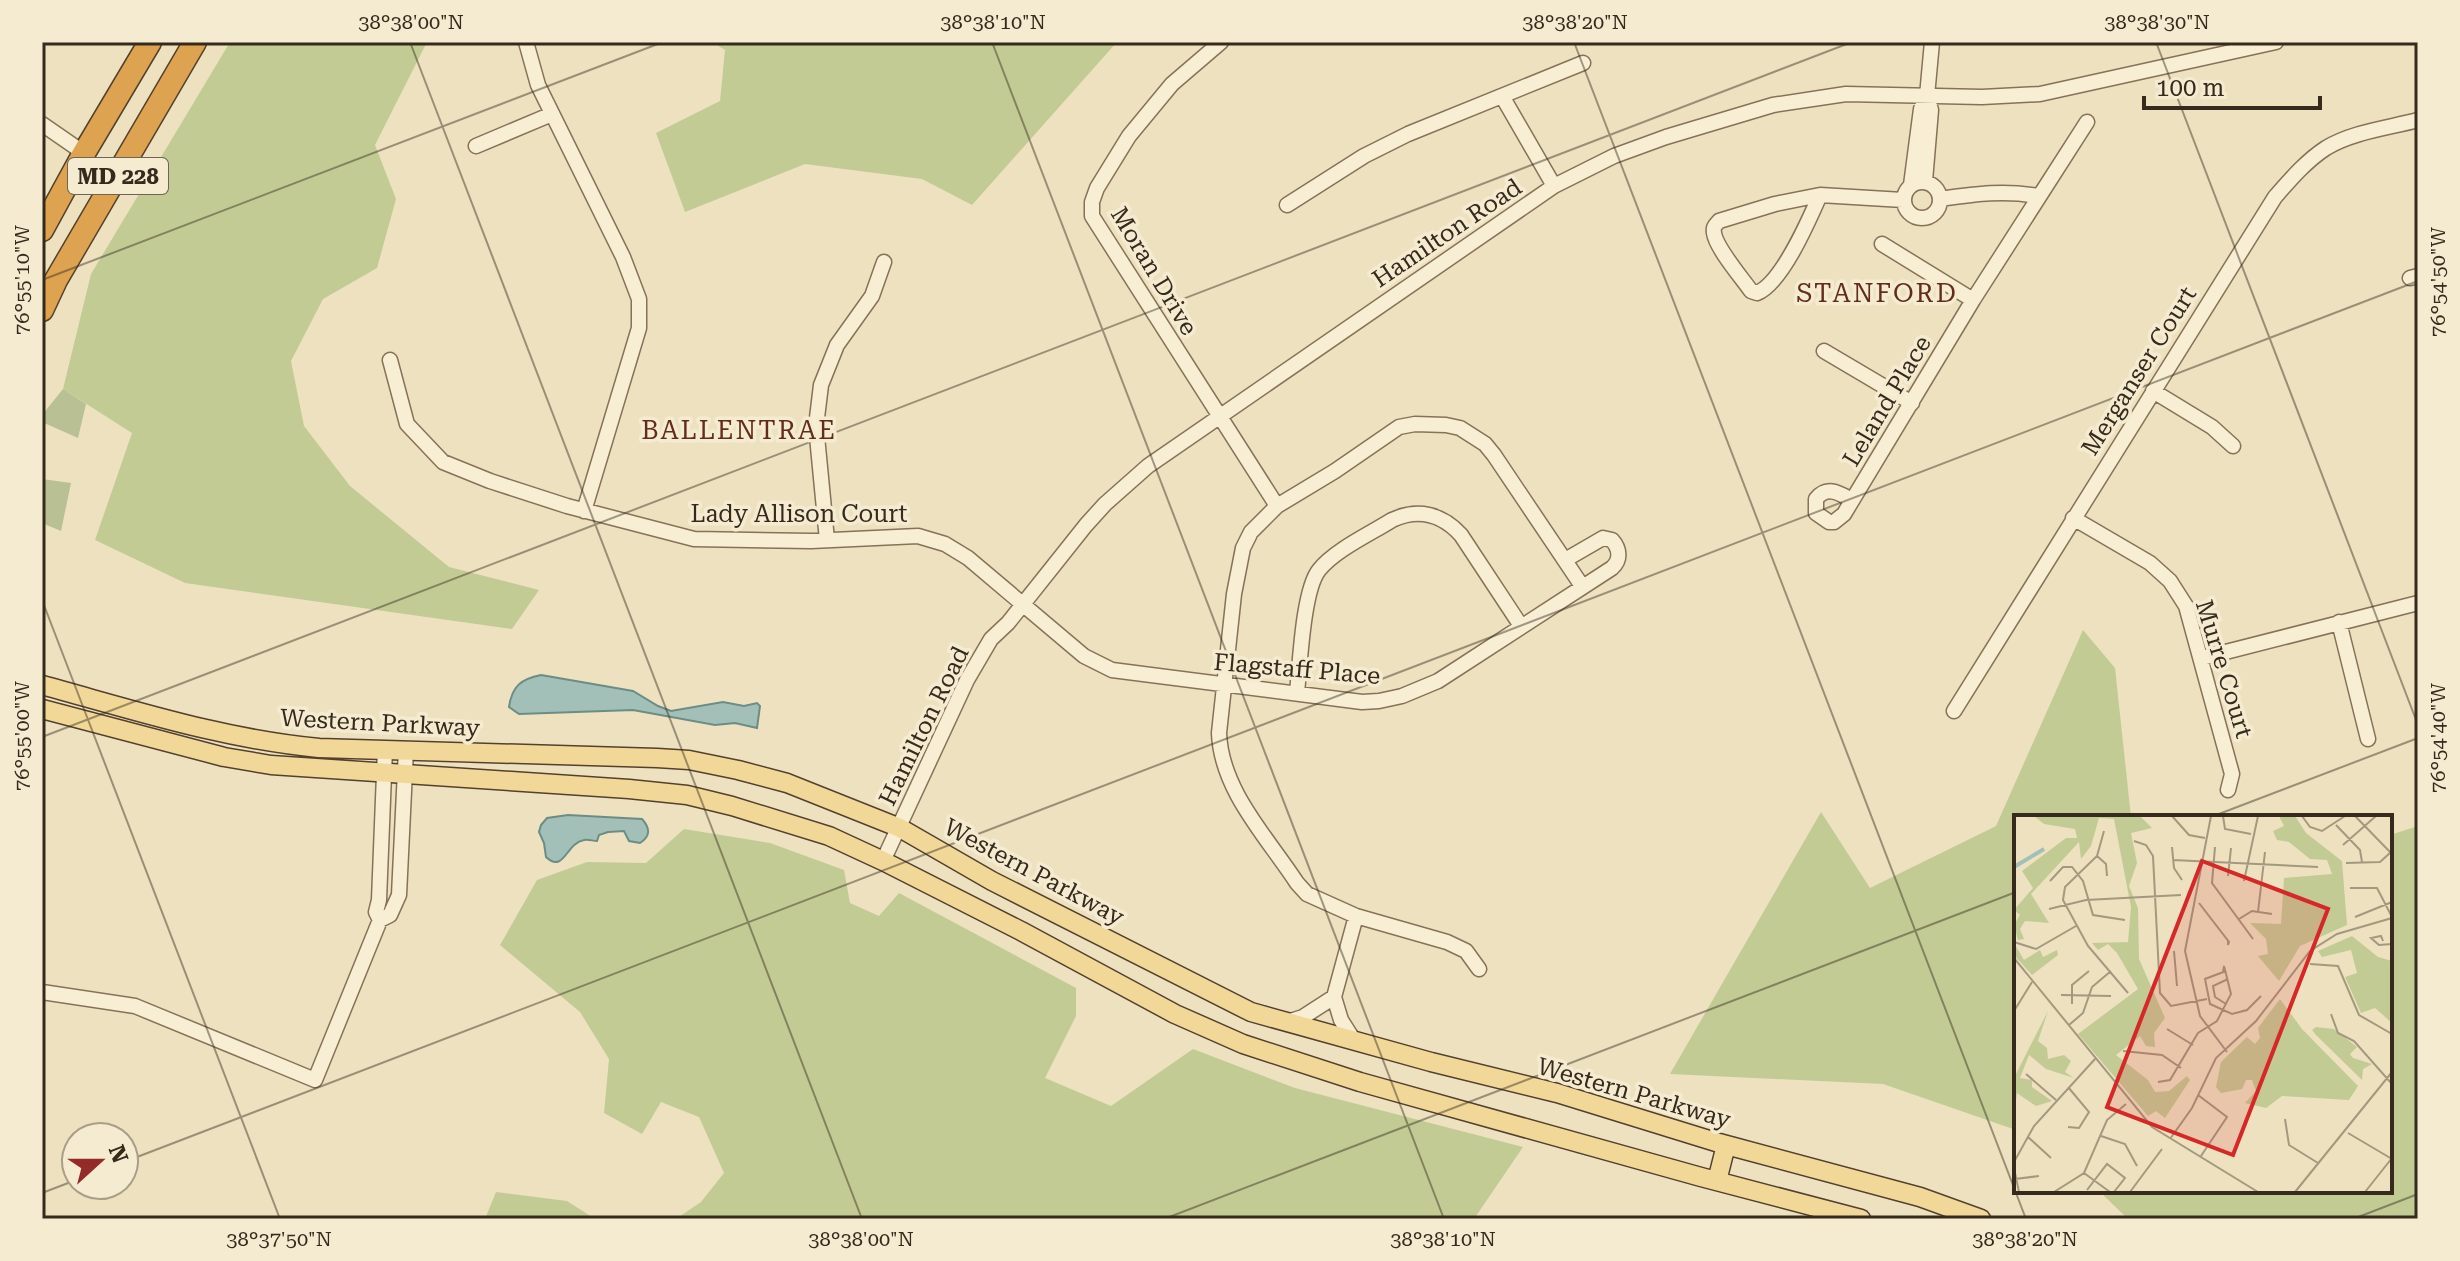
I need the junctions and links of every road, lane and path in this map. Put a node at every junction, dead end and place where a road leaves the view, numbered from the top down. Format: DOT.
graph roads {
  1 [pos="150,42"];
  2 [pos="195,42"];
  3 [pos="526,42"];
  4 [pos="1221,42"];
  5 [pos="1932,42"];
  6 [pos="2276,42"];
  7 [pos="1583,63"];
  8 [pos="1502,96"];
  9 [pos="1927,96"];
  10 [pos="552,114"];
  11 [pos="2418,120"];
  12 [pos="2087,122"];
  13 [pos="42,124"];
  14 [pos="476,146"];
  15 [pos="84,153"];
  16 [pos="1918,183"];
  17 [pos="1554,186"];
  18 [pos="1820,195"];
  19 [pos="2038,196"];
  20 [pos="1940,199"];
  21 [pos="1903,200"];
  22 [pos="1287,205"];
  23 [pos="42,230"];
  24 [pos="1882,244"];
  25 [pos="884,262"];
  26 [pos="1973,300"];
  27 [pos="42,310"];
  28 [pos="1824,351"];
  29 [pos="390,360"];
  30 [pos="2153,391"];
  31 [pos="1912,403"];
  32 [pos="1218,417"];
  33 [pos="2233,446"];
  34 [pos="1852,500"];
  35 [pos="1277,506"];
  36 [pos="584,511"];
  37 [pos="2073,518"];
  38 [pos="827,540"];
  39 [pos="1565,560"];
  40 [pos="1582,586"];
  41 [pos="2418,603"];
  42 [pos="1023,604"];
  43 [pos="2339,622"];
  44 [pos="1521,626"];
  45 [pos="2202,658"];
  46 [pos="1224,684"];
  47 [pos="42,685"];
  48 [pos="1297,693"];
  49 [pos="42,709"];
  50 [pos="1954,711"];
  51 [pos="2368,739"];
  52 [pos="385,749"];
  53 [pos="406,750"];
  54 [pos="385,772"];
  55 [pos="405,774"];
  56 [pos="2228,790"];
  57 [pos="900,828"];
  58 [pos="883,861"];
  59 [pos="1356,916"];
  60 [pos="380,920"];
  61 [pos="1479,969"];
  62 [pos="42,992"];
  63 [pos="1334,997"];
  64 [pos="1287,1022"];
  65 [pos="1353,1039"];
  66 [pos="1726,1145"];
  67 [pos="1717,1181"];
  68 [pos="1861,1219"];
  69 [pos="1981,1219"];
  1 -- 15 [label="highway, MD 228"];
  2 -- 27 [label="highway, MD 228"];
  3 -- 10 [label="street"];
  4 -- 32 [label="street, Moran Drive"];
  5 -- 9 [label="street"];
  6 -- 9 [label="street, Hamilton Road"];
  7 -- 8 [label="street"];
  8 -- 17 [label="street"];
  8 -- 22 [label="street"];
  9 -- 16 [label="street"];
  9 -- 17 [label="street, Hamilton Road"];
  10 -- 14 [label="street"];
  10 -- 36 [label="street"];
  11 -- 30 [label="street, Merganser Court"];
  12 -- 19 [label="street, Leland Place"];
  13 -- 15 [label="street"];
  15 -- 23 [label="highway, MD 228"];
  16 -- 20 [label="street"];
  16 -- 21 [label="street"];
  17 -- 32 [label="street, Hamilton Road"];
  18 -- 18 [label="street"];
  18 -- 21 [label="street"];
  19 -- 20 [label="street"];
  19 -- 26 [label="street, Leland Place"];
  20 -- 21 [label="street"];
  24 -- 26 [label="street"];
  25 -- 38 [label="street"];
  26 -- 31 [label="street, Leland Place"];
  28 -- 31 [label="street"];
  29 -- 36 [label="street, Lady Allison Court"];
  30 -- 33 [label="street"];
  30 -- 37 [label="street, Merganser Court"];
  31 -- 34 [label="street, Leland Place"];
  32 -- 35 [label="street"];
  32 -- 42 [label="street, Hamilton Road"];
  35 -- 39 [label="street"];
  35 -- 46 [label="street"];
  36 -- 38 [label="street, Lady Allison Court"];
  37 -- 45 [label="street, Murre Court"];
  37 -- 50 [label="street, Merganser Court"];
  38 -- 42 [label="street, Lady Allison Court"];
  39 -- 40 [label="street"];
  39 -- 40 [label="street, Flagstaff Place"];
  40 -- 44 [label="street, Flagstaff Place"];
  41 -- 43 [label="street"];
  42 -- 46 [label="street, Flagstaff Place"];
  42 -- 57 [label="street, Hamilton Road"];
  43 -- 45 [label="street"];
  43 -- 51 [label="street"];
  44 -- 48 [label="street, Flagstaff Place"];
  44 -- 48 [label="street"];
  45 -- 56 [label="street, Murre Court"];
  46 -- 48 [label="street, Flagstaff Place"];
  46 -- 59 [label="street"];
  47 -- 52 [label="main road, Western Parkway"];
  49 -- 54 [label="main road, Western Parkway"];
  52 -- 53 [label="main road, Western Parkway"];
  52 -- 54 [label="street"];
  53 -- 55 [label="street"];
  53 -- 57 [label="main road, Western Parkway"];
  54 -- 55 [label="main road, Western Parkway"];
  54 -- 60 [label="street"];
  55 -- 58 [label="main road, Western Parkway"];
  55 -- 60 [label="street"];
  57 -- 58 [label="street, Hamilton Road"];
  57 -- 64 [label="main road, Western Parkway"];
  58 -- 67 [label="main road, Western Parkway"];
  59 -- 61 [label="street"];
  59 -- 63 [label="street"];
  60 -- 62 [label="street"];
  63 -- 64 [label="street"];
  63 -- 65 [label="street"];
  64 -- 65 [label="main road, Western Parkway"];
  65 -- 66 [label="main road, Western Parkway"];
  66 -- 67 [label="main road"];
  66 -- 69 [label="main road, Western Parkway"];
  67 -- 68 [label="main road, Western Parkway"];
}
